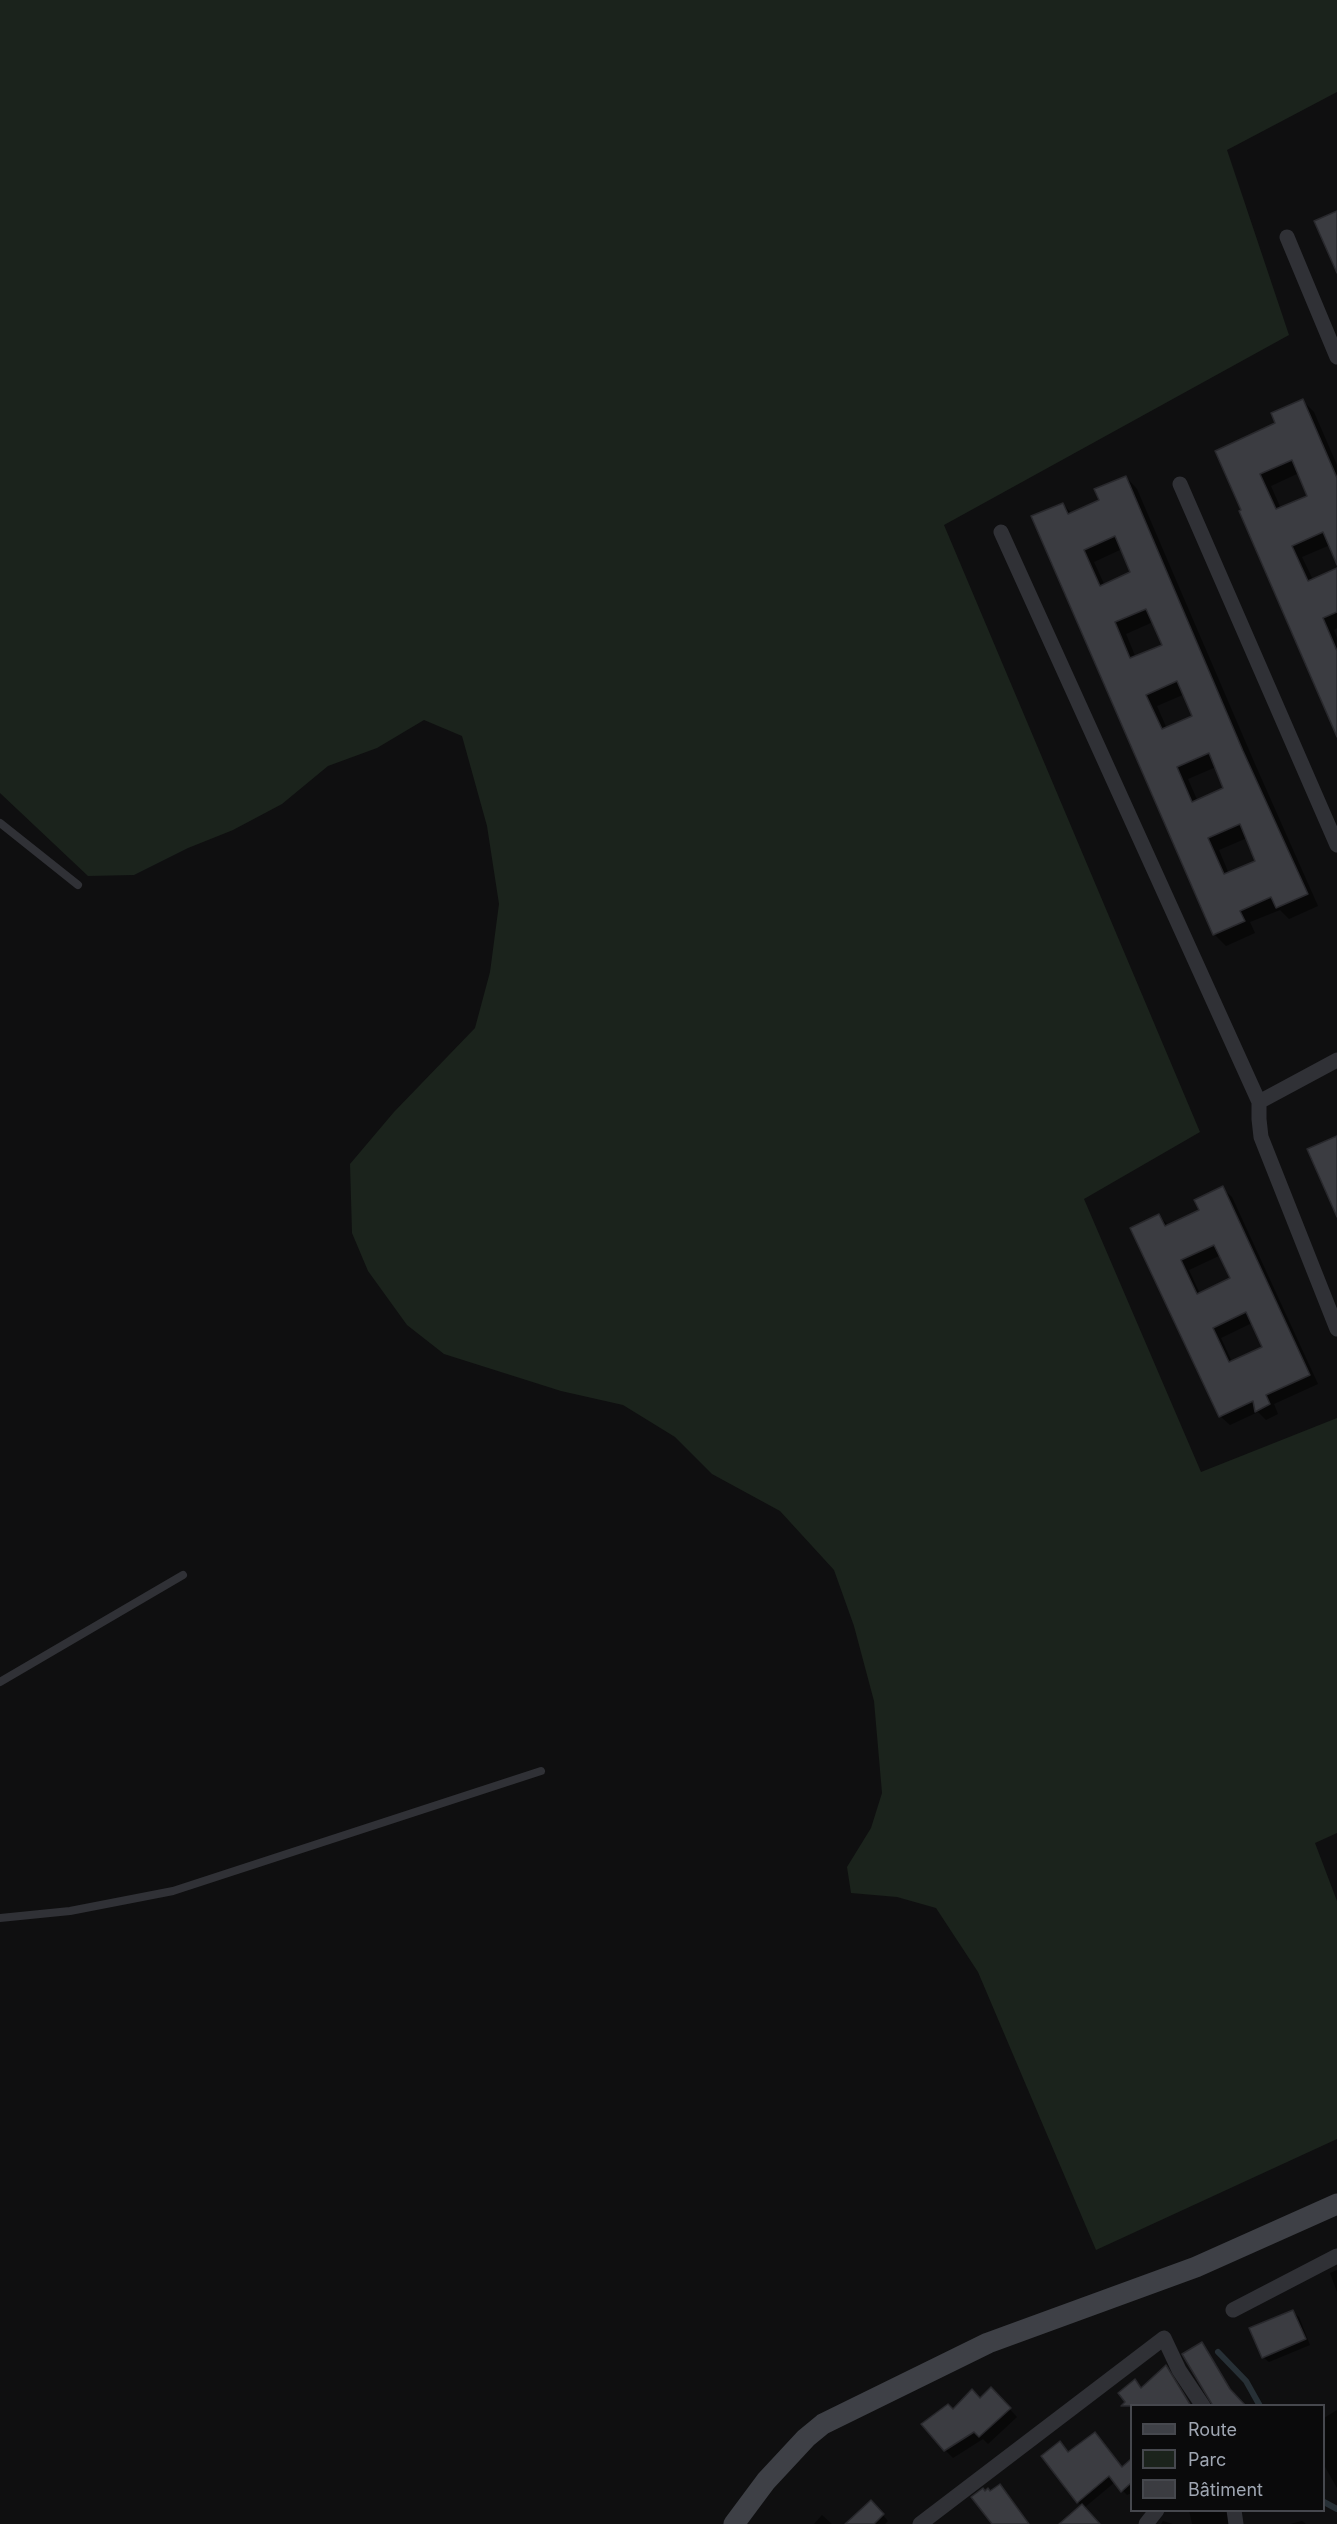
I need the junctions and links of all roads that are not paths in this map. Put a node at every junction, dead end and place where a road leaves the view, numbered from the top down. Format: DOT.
graph roads {
  1 [pos="1287,237"];
  2 [pos="1337,357"];
  3 [pos="1180,484"];
  4 [pos="1001,532"];
  5 [pos="0,823"];
  6 [pos="1337,845"];
  7 [pos="78,885"];
  8 [pos="1337,1060"];
  9 [pos="1259,1102"];
  10 [pos="1337,1329"];
  11 [pos="183,1575"];
  12 [pos="0,1682"];
  13 [pos="541,1771"];
  14 [pos="0,1918"];
  15 [pos="1337,2204"];
  16 [pos="1337,2256"];
  17 [pos="1233,2310"];
  18 [pos="1202,2404"];
  19 [pos="1155,2512"];
  20 [pos="734,2524"];
  21 [pos="920,2524"];
  22 [pos="1146,2524"];
  1 -- 2 [label="street"];
  3 -- 6 [label="street"];
  4 -- 9 [label="street"];
  5 -- 7 [label="lane"];
  8 -- 9 [label="street"];
  9 -- 10 [label="street"];
  11 -- 12 [label="lane"];
  13 -- 14 [label="lane"];
  15 -- 20 [label="main road"];
  16 -- 17 [label="street"];
  18 -- 21 [label="street"];
  19 -- 22 [label="street"];
}
